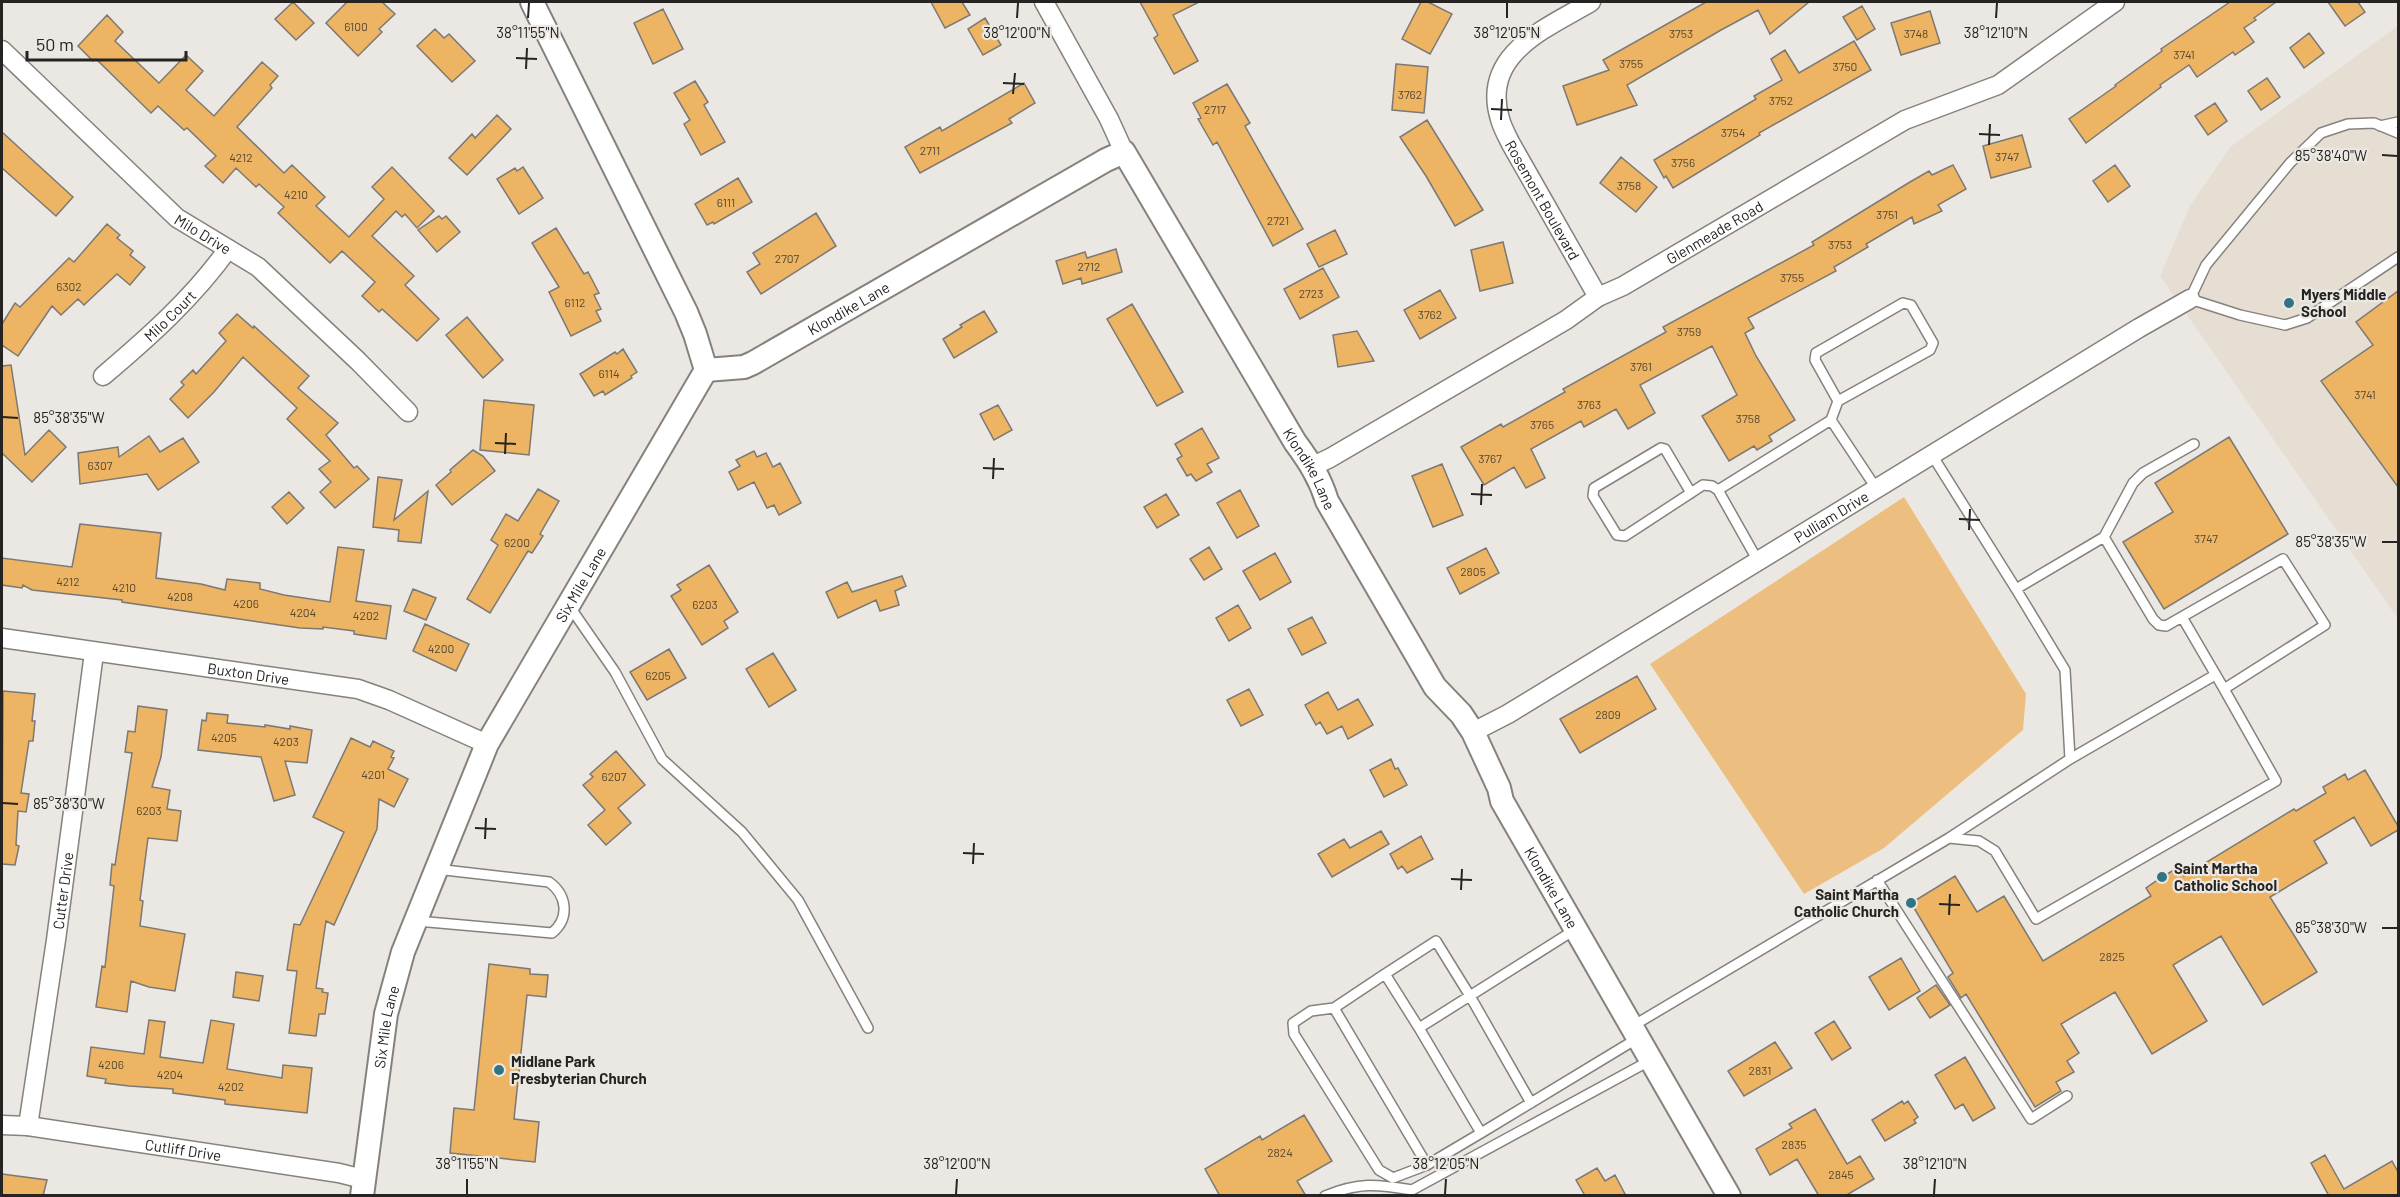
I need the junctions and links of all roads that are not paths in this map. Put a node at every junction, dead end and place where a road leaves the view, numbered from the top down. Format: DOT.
graph roads {
  1 [pos="532,2"];
  2 [pos="1044,2"];
  3 [pos="1591,2"];
  4 [pos="2115,2"];
  5 [pos="2,50"];
  6 [pos="2398,122"];
  7 [pos="2380,126"];
  8 [pos="2398,133"];
  9 [pos="1124,152"];
  10 [pos="228,249"];
  11 [pos="2398,257"];
  12 [pos="1598,297"];
  13 [pos="2190,300"];
  14 [pos="706,370"];
  15 [pos="103,376"];
  16 [pos="1838,401"];
  17 [pos="408,412"];
  18 [pos="1831,420"];
  19 [pos="2194,444"];
  20 [pos="1932,455"];
  21 [pos="1313,466"];
  22 [pos="1876,489"];
  23 [pos="1718,490"];
  24 [pos="1691,493"];
  25 [pos="2104,537"];
  26 [pos="1758,561"];
  27 [pos="2016,589"];
  28 [pos="568,605"];
  29 [pos="2182,617"];
  30 [pos="2,638"];
  31 [pos="94,653"];
  32 [pos="2215,675"];
  33 [pos="2224,689"];
  34 [pos="1473,732"];
  35 [pos="487,744"];
  36 [pos="2070,759"];
  37 [pos="1949,838"];
  38 [pos="436,869"];
  39 [pos="1877,880"];
  40 [pos="415,921"];
  41 [pos="1576,929"];
  42 [pos="1385,974"];
  43 [pos="1470,996"];
  44 [pos="1334,1008"];
  45 [pos="868,1028"];
  46 [pos="1419,1028"];
  47 [pos="1635,1033"];
  48 [pos="1651,1060"];
  49 [pos="2067,1096"];
  50 [pos="1531,1103"];
  51 [pos="2,1125"];
  52 [pos="28,1126"];
  53 [pos="1481,1134"];
  54 [pos="1426,1165"];
  55 [pos="363,1187"];
  56 [pos="1325,1196"];
  57 [pos="1729,1196"];
  1 -- 14 [label="street"];
  2 -- 9 [label="street"];
  3 -- 12 [label="street, Rosemont Boulevard"];
  4 -- 12 [label="street, Glenmeade Road"];
  5 -- 10 [label="street, Milo Drive"];
  6 -- 7 [label="lane"];
  7 -- 8 [label="lane"];
  7 -- 13 [label="lane"];
  9 -- 14 [label="street, Klondike Lane"];
  9 -- 21 [label="street, Klondike Lane"];
  10 -- 15 [label="street, Milo Court"];
  10 -- 17 [label="street, Milo Drive"];
  11 -- 13 [label="lane"];
  12 -- 21 [label="street, Glenmeade Road"];
  13 -- 20 [label="street, Pulliam Drive"];
  14 -- 28 [label="street, Six Mile Lane"];
  16 -- 16 [label="lane"];
  16 -- 18 [label="lane"];
  18 -- 22 [label="lane"];
  18 -- 23 [label="lane"];
  19 -- 25 [label="lane"];
  20 -- 22 [label="street, Pulliam Drive"];
  20 -- 27 [label="lane"];
  21 -- 34 [label="street, Klondike Lane"];
  22 -- 26 [label="street, Pulliam Drive"];
  23 -- 24 [label="lane"];
  23 -- 26 [label="lane"];
  24 -- 24 [label="lane"];
  25 -- 27 [label="lane"];
  25 -- 29 [label="lane"];
  26 -- 34 [label="street, Pulliam Drive"];
  27 -- 36 [label="lane"];
  28 -- 35 [label="street, Six Mile Lane"];
  28 -- 45 [label="lane"];
  29 -- 32 [label="lane"];
  29 -- 33 [label="lane"];
  30 -- 31 [label="street, Buxton Drive"];
  31 -- 35 [label="street, Buxton Drive"];
  31 -- 52 [label="street, Cutter Drive"];
  32 -- 33 [label="lane"];
  32 -- 36 [label="lane"];
  33 -- 37 [label="lane"];
  34 -- 41 [label="street, Klondike Lane"];
  35 -- 38 [label="street, Six Mile Lane"];
  36 -- 37 [label="lane"];
  37 -- 39 [label="lane"];
  38 -- 40 [label="street, Six Mile Lane"];
  38 -- 40 [label="lane"];
  39 -- 47 [label="lane"];
  39 -- 49 [label="lane"];
  40 -- 55 [label="street, Six Mile Lane"];
  41 -- 43 [label="lane"];
  41 -- 47 [label="street, Klondike Lane"];
  42 -- 43 [label="lane"];
  42 -- 44 [label="lane"];
  42 -- 46 [label="lane"];
  43 -- 46 [label="lane"];
  43 -- 50 [label="lane"];
  44 -- 54 [label="lane"];
  44 -- 54 [label="lane"];
  46 -- 53 [label="lane"];
  47 -- 48 [label="street, Klondike Lane"];
  47 -- 50 [label="lane"];
  48 -- 56 [label="lane"];
  48 -- 57 [label="street, Klondike Lane"];
  50 -- 53 [label="lane"];
  51 -- 52 [label="street, Cutliff Drive"];
  52 -- 55 [label="street, Cutliff Drive"];
  53 -- 54 [label="lane"];
}
